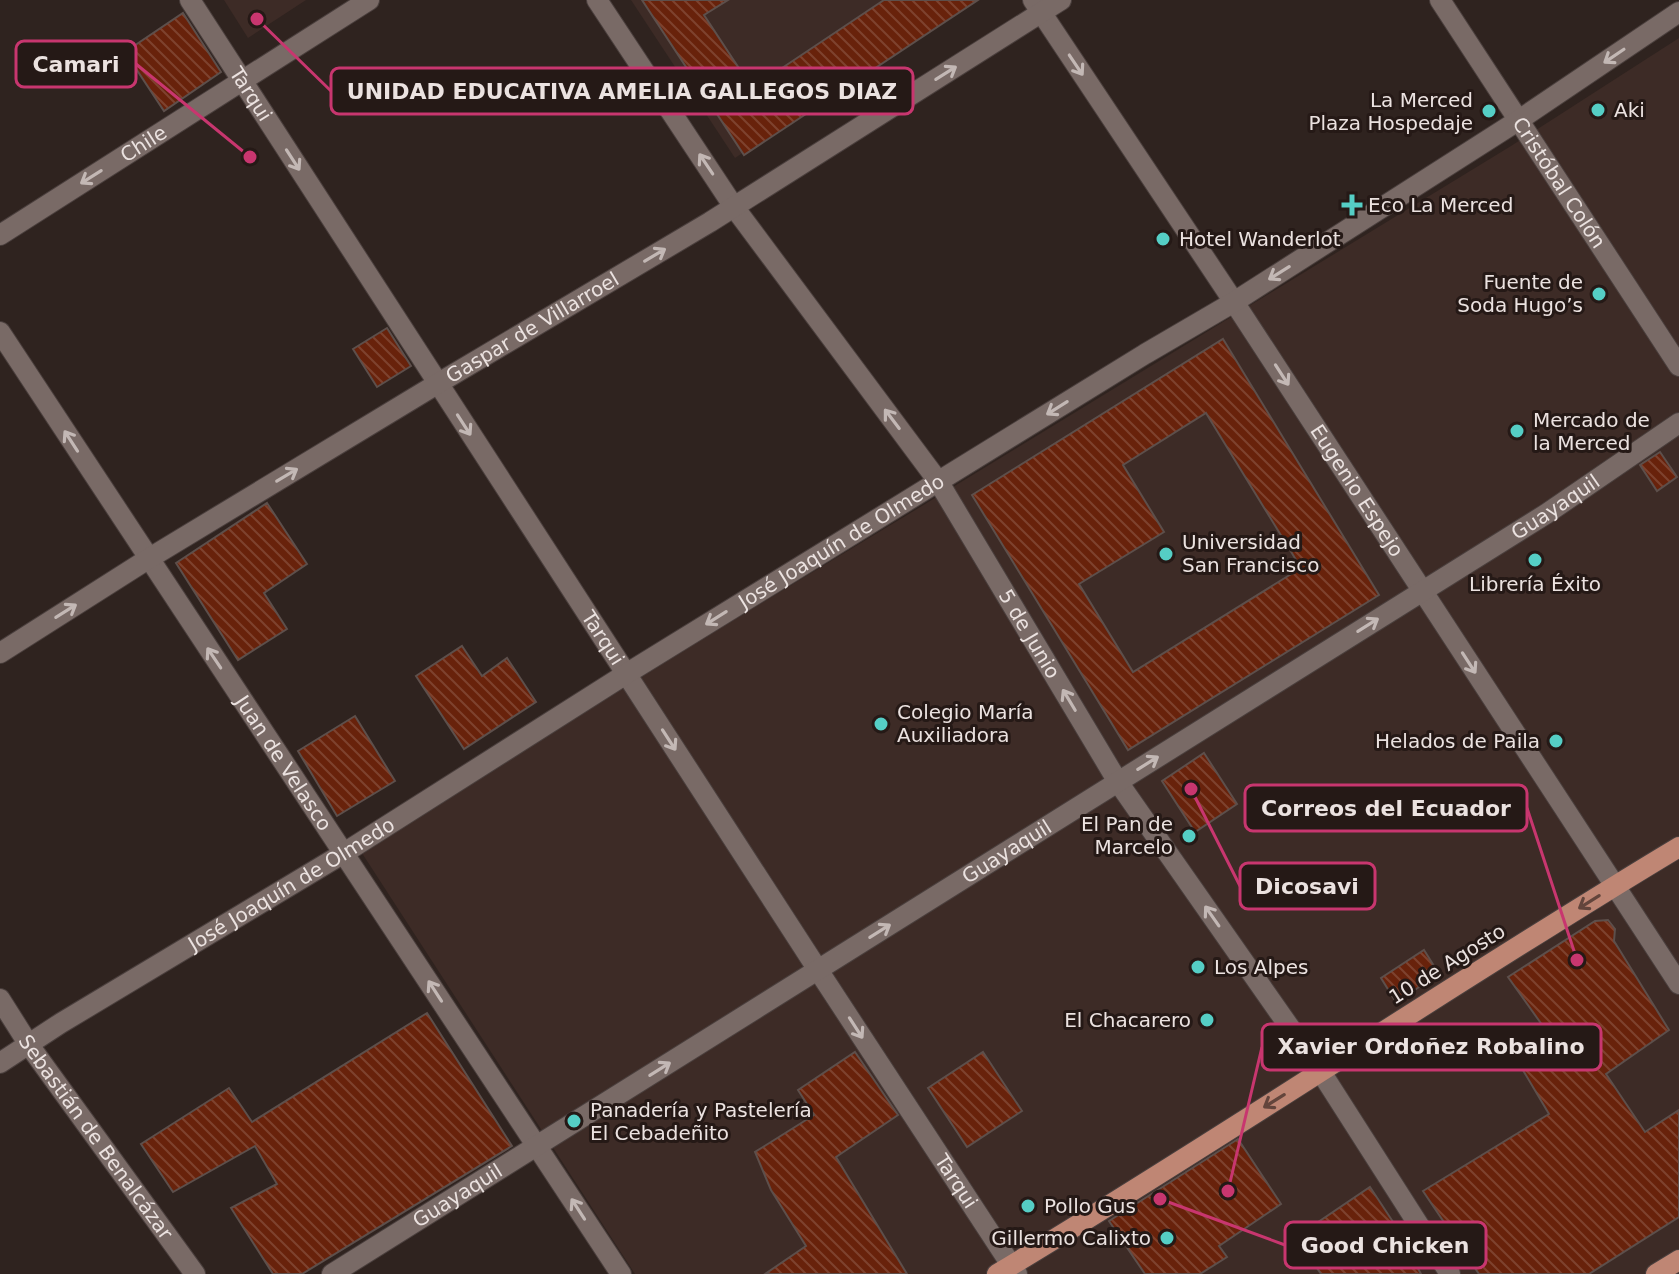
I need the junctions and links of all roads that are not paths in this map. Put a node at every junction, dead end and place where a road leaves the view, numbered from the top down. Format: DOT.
graph roads {
  1 [pos="190,0"];
  2 [pos="369,0"];
  3 [pos="597,0"];
  4 [pos="1061,0"];
  5 [pos="1440,0"];
  6 [pos="1037,6"];
  7 [pos="1679,12"];
  8 [pos="242,81"];
  9 [pos="1519,120"];
  10 [pos="734,207"];
  11 [pos="0,235"];
  12 [pos="1234,302"];
  13 [pos="0,332"];
  14 [pos="1679,366"];
  15 [pos="437,384"];
  16 [pos="1679,423"];
  17 [pos="938,481"];
  18 [pos="148,559"];
  19 [pos="1422,592"];
  20 [pos="0,653"];
  21 [pos="626,674"];
  22 [pos="1118,782"];
  23 [pos="1679,847"];
  24 [pos="344,853"];
  25 [pos="1615,885"];
  26 [pos="818,970"];
  27 [pos="1679,984"];
  28 [pos="0,999"];
  29 [pos="29,1045"];
  30 [pos="0,1063"];
  31 [pos="1321,1072"];
  32 [pos="537,1146"];
  33 [pos="1679,1260"];
  34 [pos="1009,1271"];
  35 [pos="195,1274"];
  36 [pos="332,1274"];
  37 [pos="621,1274"];
  38 [pos="1450,1274"];
  39 [pos="1656,1274"];
  1 -- 8 [label="street, Tarqui"];
  2 -- 8 [label="street, Chile"];
  10 -- 3 [label="street, 5 de Junio, one-way"];
  4 -- 6 [label="street, Gaspar de Villarroel"];
  5 -- 9 [label="street, Cristóbal Colón"];
  10 -- 6 [label="street, Gaspar de Villarroel, one-way"];
  6 -- 12 [label="street, Eugenio Espejo, one-way"];
  7 -- 9 [label="street, José Joaquín de Olmedo, one-way"];
  8 -- 11 [label="street, Chile, one-way"];
  8 -- 15 [label="street, Tarqui, one-way"];
  9 -- 12 [label="street, José Joaquín de Olmedo, one-way"];
  9 -- 14 [label="street, Cristóbal Colón"];
  15 -- 10 [label="street, Gaspar de Villarroel, one-way"];
  17 -- 10 [label="street, 5 de Junio, one-way"];
  12 -- 17 [label="street, José Joaquín de Olmedo, one-way"];
  12 -- 19 [label="street, Eugenio Espejo, one-way"];
  18 -- 13 [label="street, Juan de Velasco, one-way"];
  18 -- 15 [label="street, Gaspar de Villarroel, one-way"];
  15 -- 21 [label="street, Tarqui, one-way"];
  16 -- 19 [label="street, Guayaquil"];
  17 -- 21 [label="street, José Joaquín de Olmedo, one-way"];
  22 -- 17 [label="street, 5 de Junio, one-way"];
  20 -- 18 [label="street, Gaspar de Villarroel, one-way"];
  24 -- 18 [label="street, Juan de Velasco, one-way"];
  22 -- 19 [label="street, Guayaquil, one-way"];
  19 -- 25 [label="street, Eugenio Espejo, one-way"];
  21 -- 24 [label="street, José Joaquín de Olmedo"];
  21 -- 26 [label="street, Tarqui, one-way"];
  26 -- 22 [label="street, Guayaquil, one-way"];
  31 -- 22 [label="street, 5 de Junio, one-way"];
  23 -- 25 [label="main road, 10 de Agosto"];
  24 -- 29 [label="street, José Joaquín de Olmedo"];
  32 -- 24 [label="street, Juan de Velasco, one-way"];
  25 -- 27 [label="street, Eugenio Espejo"];
  25 -- 31 [label="main road, 10 de Agosto, one-way"];
  32 -- 26 [label="street, Guayaquil, one-way"];
  26 -- 34 [label="street, Tarqui, one-way"];
  28 -- 29 [label="street, Sebastián de Benalcázar"];
  29 -- 30 [label="street, José Joaquín de Olmedo"];
  29 -- 35 [label="street, Sebastián de Benalcázar"];
  31 -- 34 [label="main road, 10 de Agosto, one-way"];
  31 -- 38 [label="street, 5 de Junio"];
  32 -- 36 [label="street, Guayaquil"];
  37 -- 32 [label="street, Juan de Velasco, one-way"];
  33 -- 39 [label="main road"];
}
